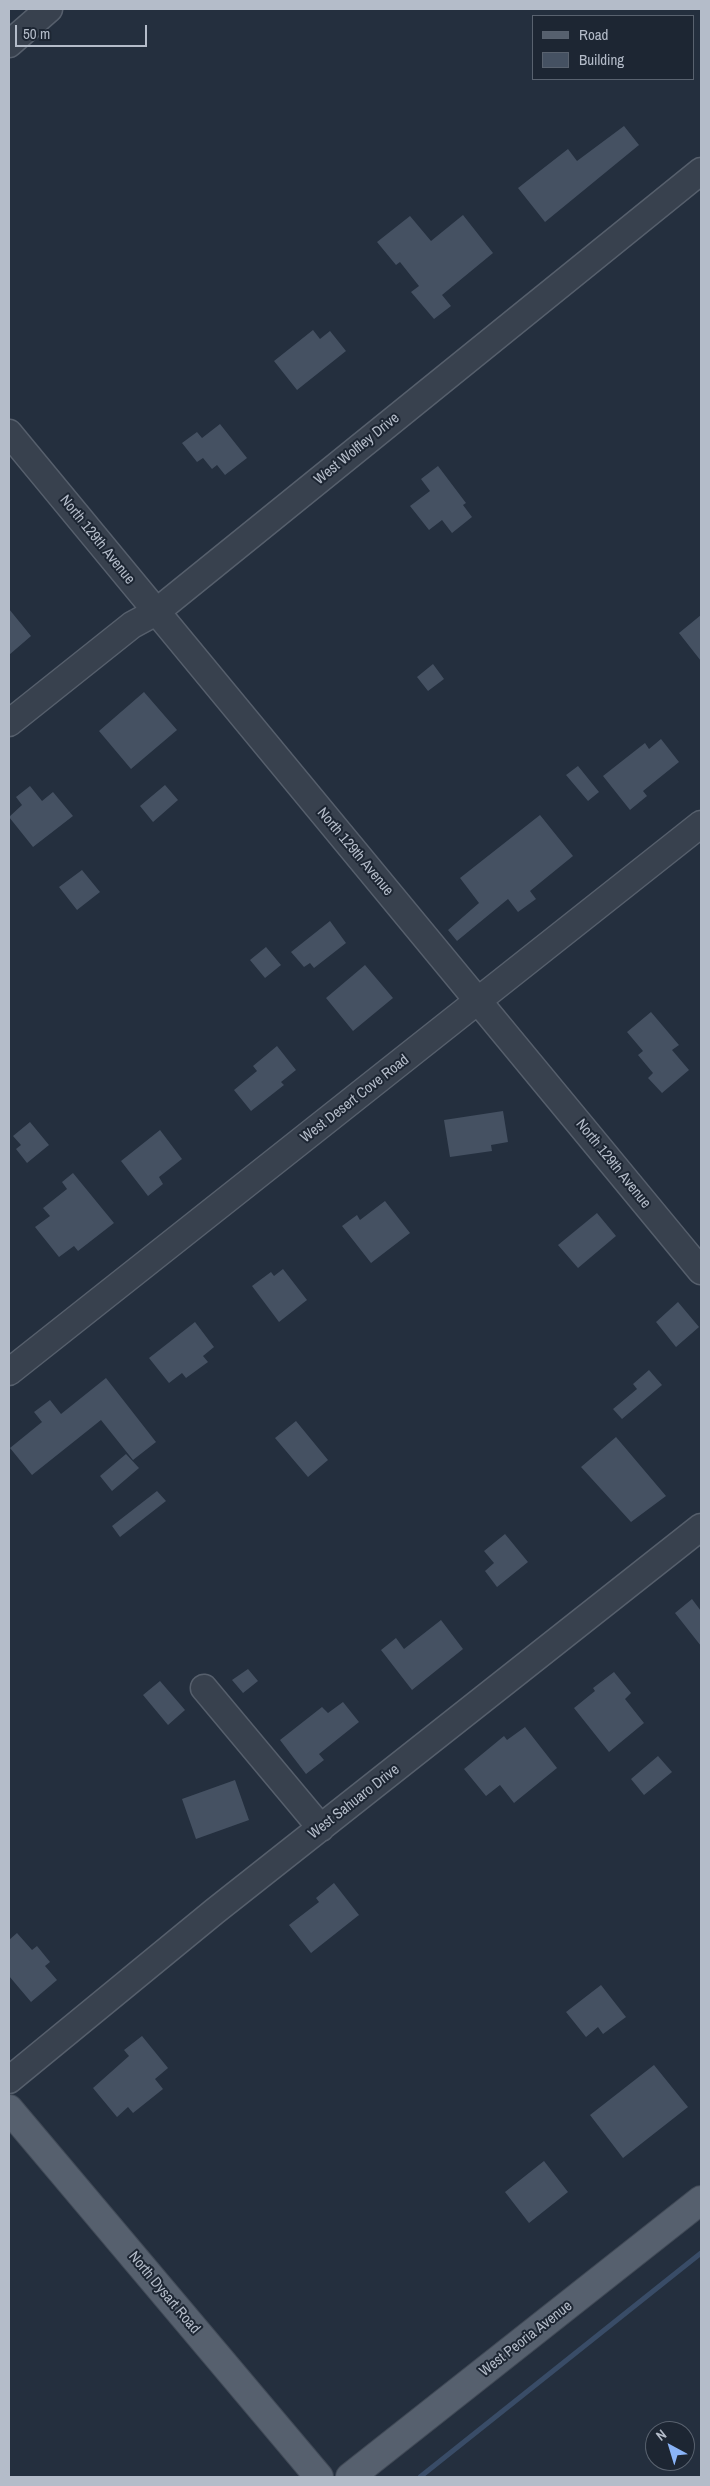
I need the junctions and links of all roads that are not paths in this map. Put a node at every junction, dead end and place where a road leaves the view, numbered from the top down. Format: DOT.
graph roads {
  1 [pos="49,9"];
  2 [pos="9,44"];
  3 [pos="701,171"];
  4 [pos="9,433"];
  5 [pos="156,612"];
  6 [pos="9,723"];
  7 [pos="701,824"];
  8 [pos="479,1001"];
  9 [pos="701,1271"];
  10 [pos="9,1372"];
  11 [pos="701,1527"];
  12 [pos="204,1688"];
  13 [pos="321,1828"];
  14 [pos="9,2080"];
  15 [pos="9,2109"];
  16 [pos="701,2200"];
  17 [pos="319,2477"];
  18 [pos="350,2477"];
  1 -- 2 [label="street"];
  3 -- 5 [label="street, West Wolfley Drive"];
  4 -- 5 [label="street, North 129th Avenue"];
  5 -- 6 [label="street, West Wolfley Drive"];
  5 -- 8 [label="street, North 129th Avenue"];
  7 -- 8 [label="street, West Desert Cove Road"];
  8 -- 9 [label="street, North 129th Avenue"];
  8 -- 10 [label="street, West Desert Cove Road"];
  11 -- 13 [label="street, West Sahuaro Drive"];
  12 -- 13 [label="street"];
  13 -- 14 [label="street, West Sahuaro Drive"];
  15 -- 17 [label="main road, North Dysart Road"];
  16 -- 18 [label="main road, West Peoria Avenue"];
}
